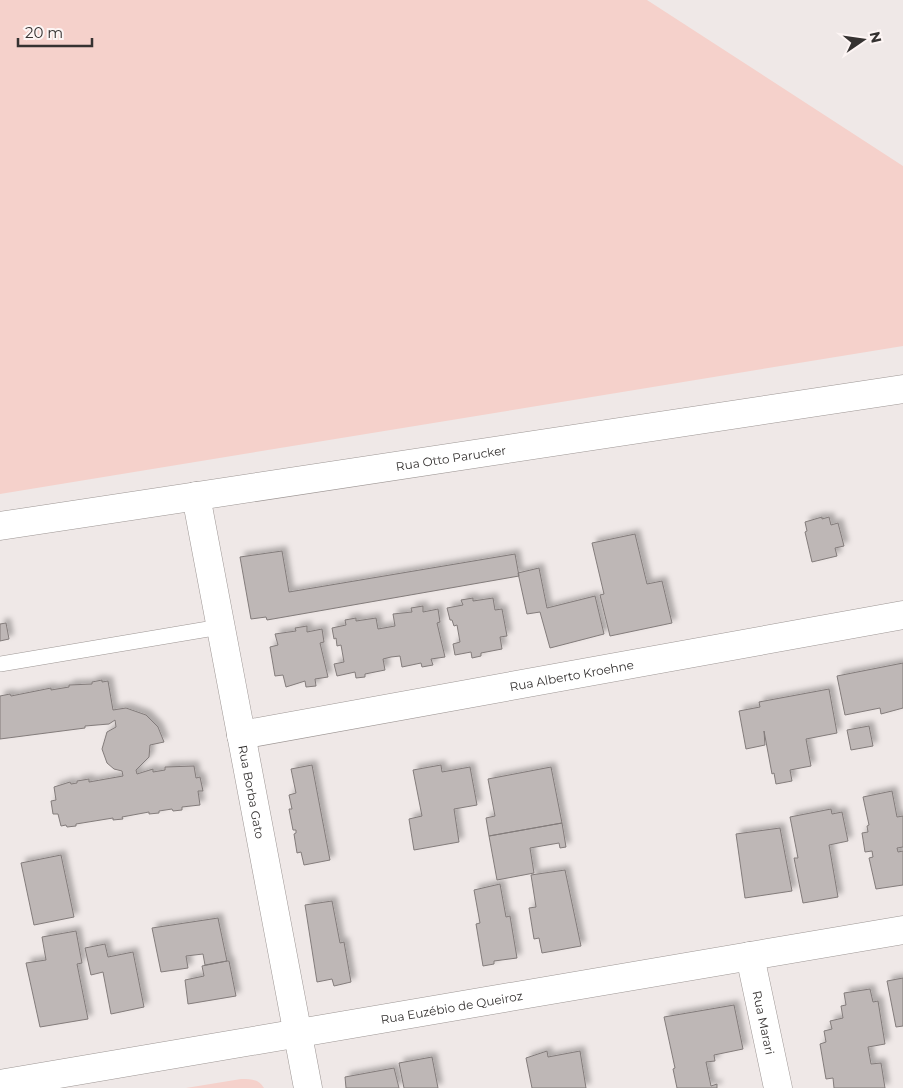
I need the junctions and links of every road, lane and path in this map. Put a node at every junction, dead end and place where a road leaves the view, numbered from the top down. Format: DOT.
graph roads {
  1 [pos="903,389"];
  2 [pos="196,496"];
  3 [pos="0,526"];
  4 [pos="903,615"];
  5 [pos="220,627"];
  6 [pos="0,664"];
  7 [pos="241,735"];
  8 [pos="903,930"];
  9 [pos="750,956"];
  10 [pos="297,1033"];
  11 [pos="0,1084"];
  12 [pos="308,1088"];
  13 [pos="778,1088"];
  1 -- 2 [label="street, Rua Otto Parucker"];
  2 -- 3 [label="street, Rua Otto Parucker"];
  2 -- 5 [label="street, Rua Borba Gato"];
  4 -- 7 [label="street, Rua Alberto Kroehne"];
  5 -- 6 [label="lane"];
  5 -- 7 [label="street, Rua Borba Gato"];
  7 -- 10 [label="street, Rua Borba Gato"];
  8 -- 9 [label="street, Rua Euzébio de Queiroz"];
  9 -- 10 [label="street, Rua Euzébio de Queiroz"];
  9 -- 13 [label="street, Rua Marari"];
  10 -- 11 [label="street, Rua Euzébio de Queiroz"];
  10 -- 12 [label="street, Rua Borba Gato"];
}
